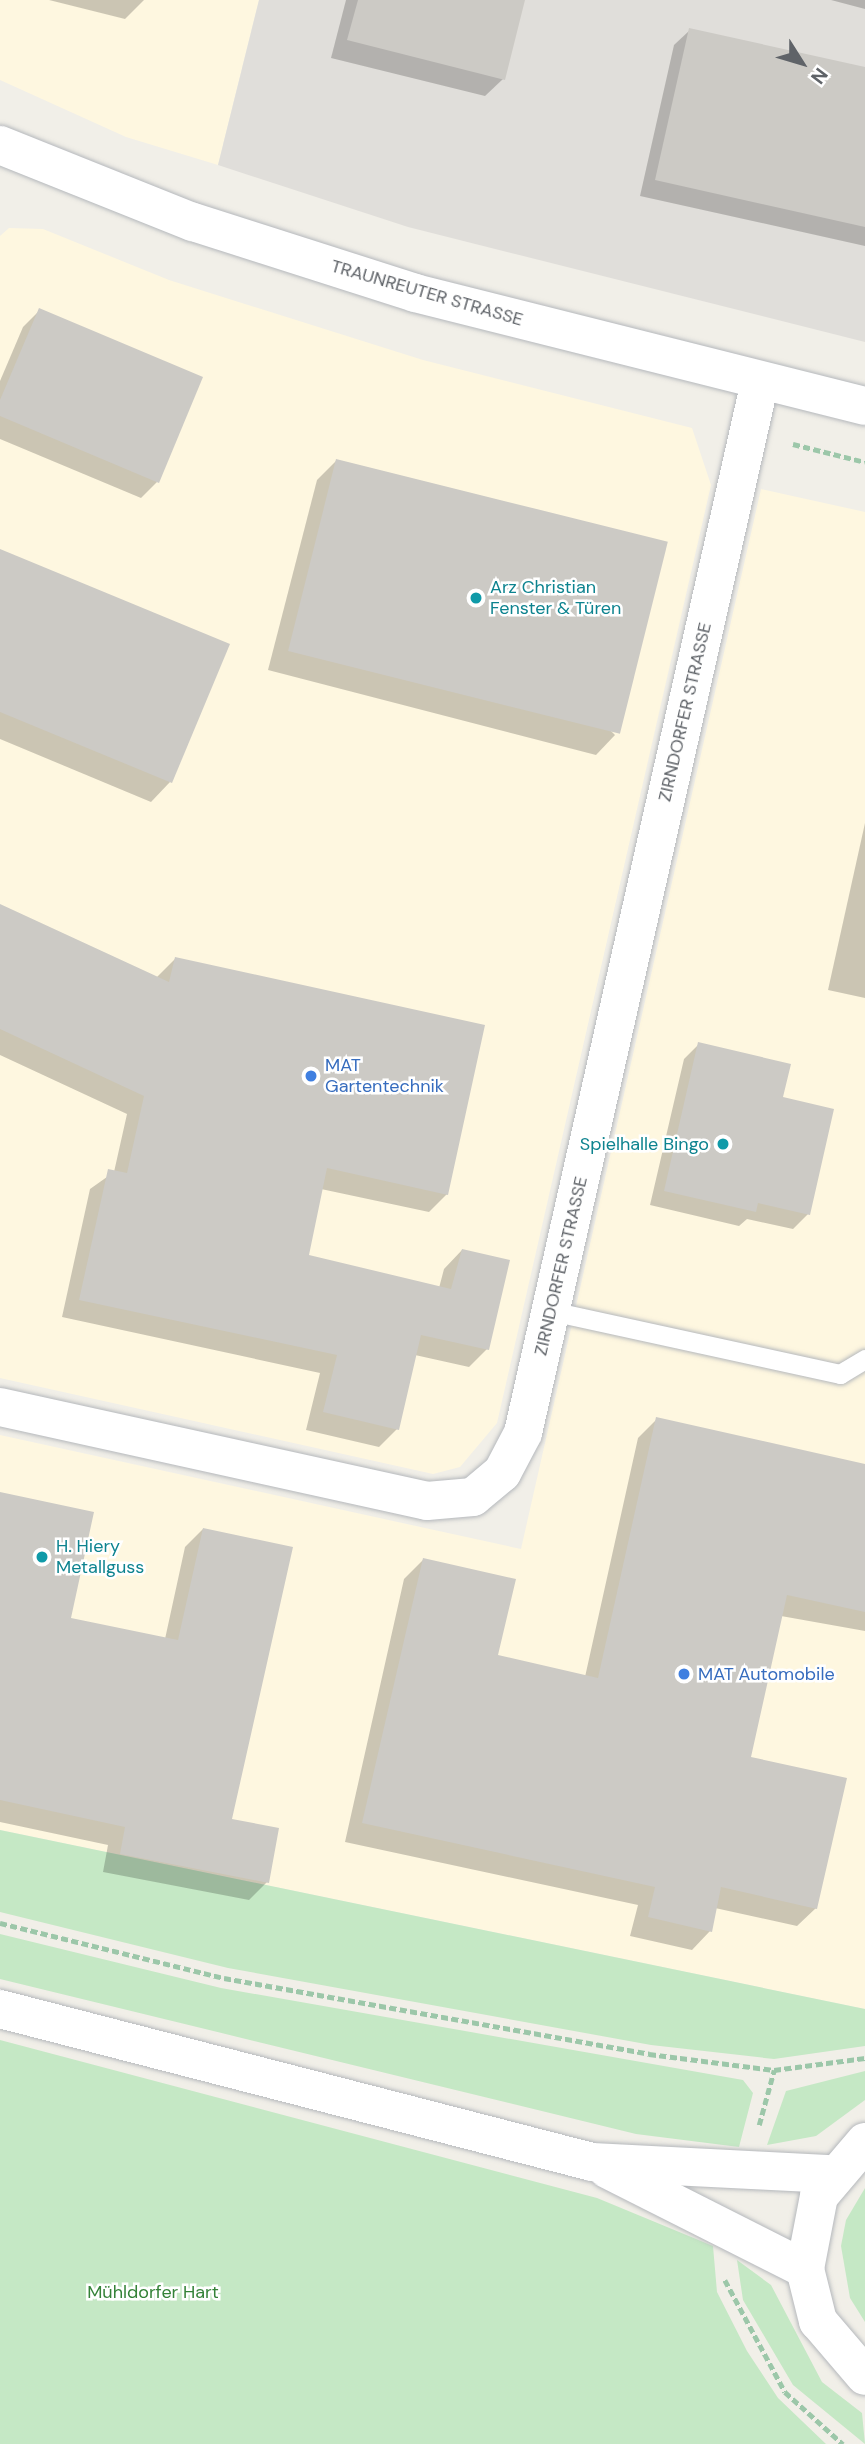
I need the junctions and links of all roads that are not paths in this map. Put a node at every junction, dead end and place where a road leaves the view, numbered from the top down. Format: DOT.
graph roads {
  1 [pos="0,145"];
  2 [pos="760,381"];
  3 [pos="865,406"];
  4 [pos="551,1311"];
  5 [pos="865,1359"];
  6 [pos="0,1407"];
  7 [pos="0,2009"];
  8 [pos="865,2143"];
  9 [pos="592,2162"];
  10 [pos="832,2174"];
  11 [pos="805,2269"];
  12 [pos="865,2376"];
  1 -- 2 [label="street, TRAUNREUTER STRASSE"];
  2 -- 3 [label="street, TRAUNREUTER STRASSE"];
  2 -- 4 [label="street, ZIRNDORFER STRASSE"];
  4 -- 5 [label="lane"];
  4 -- 6 [label="street, ZIRNDORFER STRASSE"];
  7 -- 9 [label="street"];
  8 -- 10 [label="street"];
  9 -- 10 [label="street"];
  9 -- 11 [label="street"];
  10 -- 11 [label="street"];
  11 -- 12 [label="street"];
}
